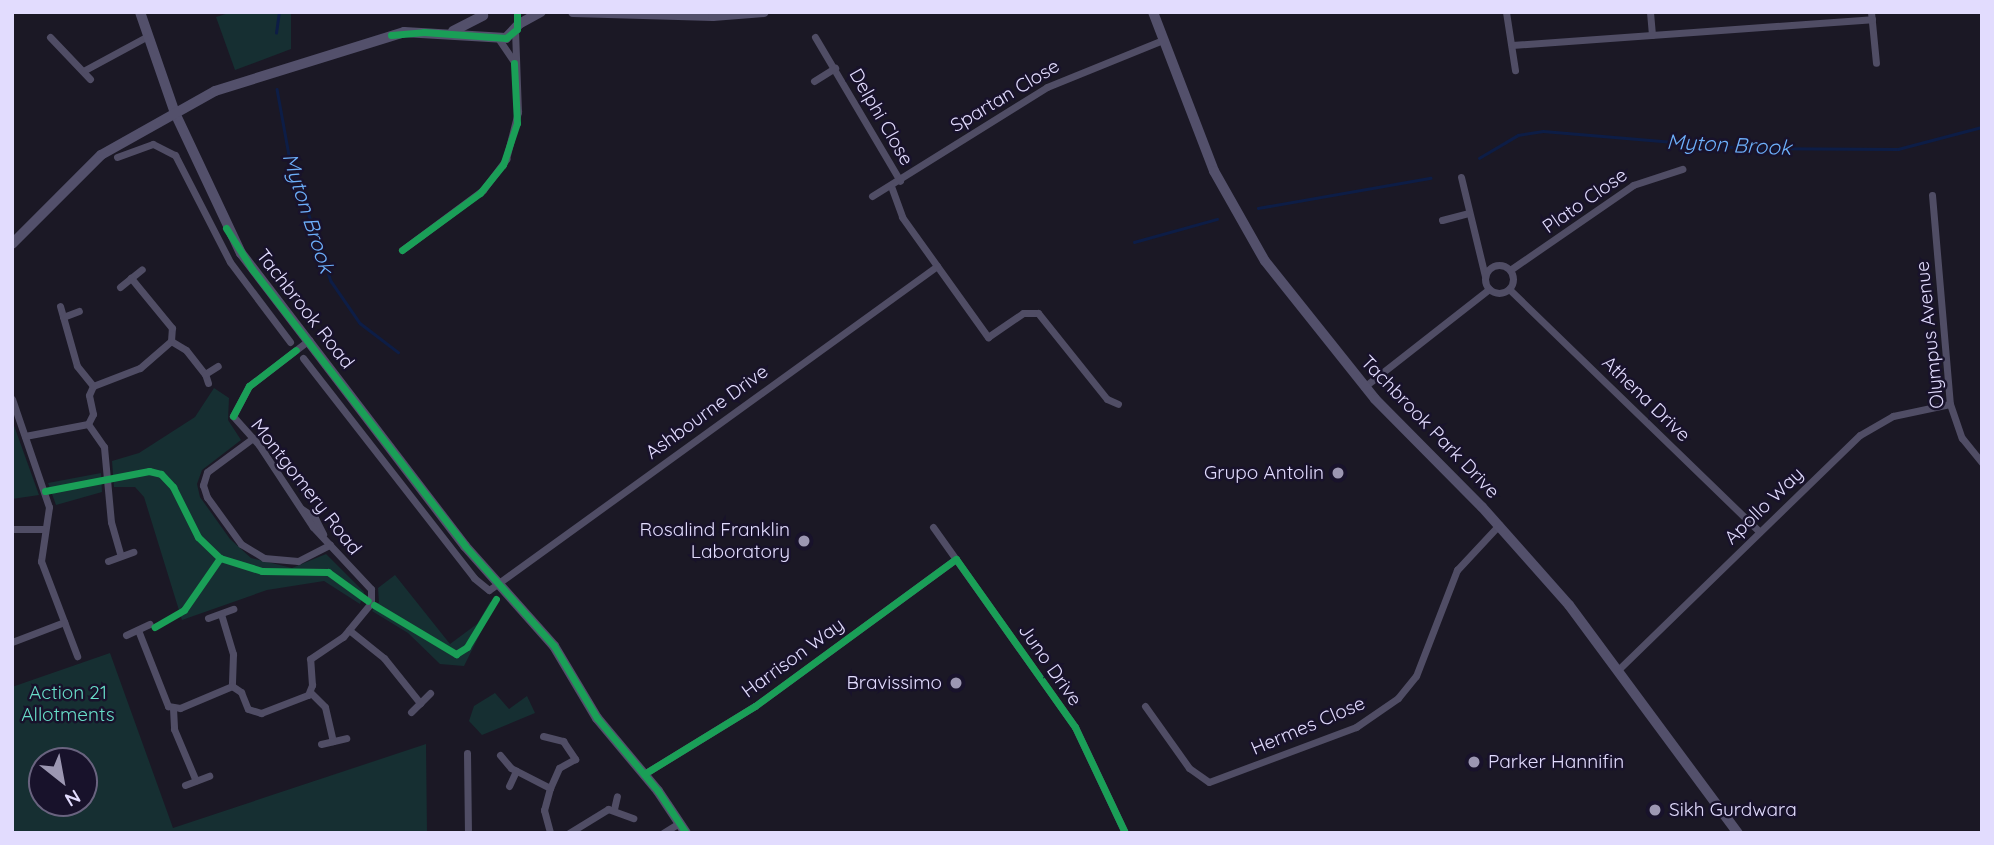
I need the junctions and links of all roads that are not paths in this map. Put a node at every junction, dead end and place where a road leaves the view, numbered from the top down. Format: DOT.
graph roads {
  1 [pos="140,12"];
  2 [pos="517,12"];
  3 [pos="541,12"];
  4 [pos="573,12"];
  5 [pos="764,12"];
  6 [pos="1153,12"];
  7 [pos="1506,12"];
  8 [pos="1650,12"];
  9 [pos="484,14"];
  10 [pos="1872,15"];
  11 [pos="517,28"];
  12 [pos="448,33"];
  13 [pos="1652,35"];
  14 [pos="148,36"];
  15 [pos="50,37"];
  16 [pos="815,37"];
  17 [pos="496,38"];
  18 [pos="1163,40"];
  19 [pos="1511,45"];
  20 [pos="514,63"];
  21 [pos="1876,63"];
  22 [pos="835,68"];
  23 [pos="85,70"];
  24 [pos="1515,70"];
  25 [pos="90,79"];
  26 [pos="814,81"];
  27 [pos="174,113"];
  28 [pos="165,135"];
  29 [pos="161,145"];
  30 [pos="117,157"];
  31 [pos="1682,169"];
  32 [pos="1461,177"];
  33 [pos="900,181"];
  34 [pos="891,186"];
  35 [pos="1932,195"];
  36 [pos="872,196"];
  37 [pos="1468,213"];
  38 [pos="1442,220"];
  39 [pos="12,244"];
  40 [pos="1480,248"];
  41 [pos="402,250"];
  42 [pos="1496,265"];
  43 [pos="937,266"];
  44 [pos="142,269"];
  45 [pos="252,269"];
  46 [pos="1510,270"];
  47 [pos="1485,276"];
  48 [pos="240,277"];
  49 [pos="131,278"];
  50 [pos="120,287"];
  51 [pos="1489,289"];
  52 [pos="1509,289"];
  53 [pos="60,306"];
  54 [pos="79,311"];
  55 [pos="64,317"];
  56 [pos="309,340"];
  57 [pos="171,341"];
  58 [pos="290,342"];
  59 [pos="303,358"];
  60 [pos="218,366"];
  61 [pos="205,374"];
  62 [pos="208,383"];
  63 [pos="93,386"];
  64 [pos="1364,387"];
  65 [pos="12,399"];
  66 [pos="1118,404"];
  67 [pos="1950,404"];
  68 [pos="363,407"];
  69 [pos="349,418"];
  70 [pos="88,424"];
  71 [pos="25,436"];
  72 [pos="253,438"];
  73 [pos="1982,463"];
  74 [pos="1499,524"];
  75 [pos="933,527"];
  76 [pos="12,529"];
  77 [pos="45,529"];
  78 [pos="1760,532"];
  79 [pos="330,545"];
  80 [pos="133,552"];
  81 [pos="121,556"];
  82 [pos="956,559"];
  83 [pos="108,561"];
  84 [pos="496,583"];
  85 [pos="233,609"];
  86 [pos="221,614"];
  87 [pos="208,618"];
  88 [pos="64,622"];
  89 [pos="150,624"];
  90 [pos="138,630"];
  91 [pos="349,631"];
  92 [pos="126,635"];
  93 [pos="12,642"];
  94 [pos="77,656"];
  95 [pos="1620,668"];
  96 [pos="232,685"];
  97 [pos="310,692"];
  98 [pos="430,693"];
  99 [pos="420,703"];
  100 [pos="1145,706"];
  101 [pos="173,708"];
  102 [pos="411,712"];
  103 [pos="543,736"];
  104 [pos="346,738"];
  105 [pos="333,741"];
  106 [pos="321,744"];
  107 [pos="467,754"];
  108 [pos="500,755"];
  109 [pos="575,758"];
  110 [pos="580,767"];
  111 [pos="516,771"];
  112 [pos="644,774"];
  113 [pos="209,776"];
  114 [pos="196,780"];
  115 [pos="185,785"];
  116 [pos="509,786"];
  117 [pos="550,788"];
  118 [pos="617,796"];
  119 [pos="614,809"];
  120 [pos="633,818"];
  121 [pos="679,823"];
  122 [pos="468,833"];
  123 [pos="550,833"];
  124 [pos="569,833"];
  125 [pos="663,833"];
  126 [pos="685,833"];
  127 [pos="1125,833"];
  128 [pos="1738,833"];
  1 -- 14 [label="street, Tachbrook Road"];
  2 -- 11 [label="street"];
  3 -- 11 [label="street"];
  4 -- 5 [label="street"];
  6 -- 18 [label="street, Tachbrook Park Drive"];
  7 -- 19 [label="street"];
  8 -- 13 [label="street"];
  9 -- 12 [label="street"];
  9 -- 17 [label="street"];
  10 -- 13 [label="street"];
  10 -- 21 [label="street"];
  11 -- 17 [label="street"];
  11 -- 20 [label="street"];
  12 -- 17 [label="street"];
  12 -- 27 [label="street"];
  13 -- 19 [label="street"];
  14 -- 23 [label="street"];
  14 -- 27 [label="street, Tachbrook Road"];
  15 -- 23 [label="street"];
  16 -- 22 [label="street, Delphi Close"];
  17 -- 20 [label="street"];
  18 -- 33 [label="street, Spartan Close"];
  18 -- 64 [label="street, Tachbrook Park Drive"];
  19 -- 24 [label="street"];
  20 -- 41 [label="street"];
  22 -- 26 [label="street, Delphi Close"];
  22 -- 33 [label="street, Delphi Close"];
  23 -- 25 [label="street"];
  27 -- 39 [label="street"];
  27 -- 45 [label="street, Tachbrook Road"];
  28 -- 29 [label="street"];
  29 -- 30 [label="street"];
  29 -- 48 [label="street, Tachbrook Road"];
  31 -- 46 [label="street, Plato Close"];
  32 -- 37 [label="street"];
  33 -- 34 [label="street, Spartan Close"];
  34 -- 36 [label="street, Spartan Close"];
  34 -- 43 [label="street"];
  35 -- 67 [label="street, Olympus Avenue"];
  37 -- 38 [label="street"];
  37 -- 40 [label="street"];
  40 -- 42 [label="street"];
  40 -- 47 [label="street"];
  42 -- 46 [label="street"];
  42 -- 47 [label="street"];
  43 -- 66 [label="street"];
  43 -- 84 [label="street, Ashbourne Drive"];
  44 -- 49 [label="street"];
  45 -- 48 [label="street, Tachbrook Road"];
  45 -- 56 [label="street, Tachbrook Road"];
  46 -- 52 [label="street"];
  47 -- 51 [label="street"];
  48 -- 58 [label="street, Tachbrook Road"];
  49 -- 50 [label="street"];
  49 -- 57 [label="street"];
  51 -- 52 [label="street"];
  51 -- 64 [label="street"];
  52 -- 78 [label="street, Athena Drive"];
  53 -- 55 [label="street"];
  54 -- 55 [label="street"];
  55 -- 63 [label="street"];
  56 -- 68 [label="street, Tachbrook Road"];
  56 -- 72 [label="street, Montgomery Road"];
  57 -- 61 [label="street"];
  57 -- 63 [label="street"];
  59 -- 69 [label="street, Tachbrook Road"];
  60 -- 61 [label="street"];
  61 -- 62 [label="street"];
  63 -- 70 [label="street"];
  64 -- 74 [label="street, Tachbrook Park Drive"];
  65 -- 71 [label="street"];
  67 -- 73 [label="street, Olympus Avenue"];
  67 -- 78 [label="street, Apollo Way"];
  68 -- 69 [label="street"];
  68 -- 84 [label="street, Tachbrook Road"];
  69 -- 84 [label="street, Tachbrook Road"];
  70 -- 71 [label="street"];
  70 -- 81 [label="street"];
  71 -- 77 [label="street"];
  72 -- 79 [label="street, Montgomery Road"];
  72 -- 79 [label="street"];
  74 -- 95 [label="street, Tachbrook Park Drive"];
  74 -- 100 [label="street, Hermes Close"];
  75 -- 82 [label="street, Juno Drive"];
  76 -- 77 [label="street"];
  77 -- 88 [label="street"];
  78 -- 95 [label="street, Apollo Way"];
  79 -- 91 [label="street, Montgomery Road"];
  80 -- 81 [label="street"];
  81 -- 83 [label="street"];
  82 -- 112 [label="street, Harrison Way"];
  82 -- 127 [label="street, Juno Drive"];
  84 -- 112 [label="street, Tachbrook Road"];
  85 -- 86 [label="street"];
  86 -- 87 [label="street"];
  86 -- 96 [label="street"];
  88 -- 93 [label="street"];
  88 -- 94 [label="street"];
  89 -- 90 [label="street"];
  90 -- 92 [label="street"];
  90 -- 101 [label="street"];
  91 -- 97 [label="street, Montgomery Road"];
  91 -- 99 [label="street"];
  95 -- 128 [label="street, Tachbrook Park Drive"];
  96 -- 97 [label="street"];
  96 -- 101 [label="street"];
  97 -- 105 [label="street"];
  98 -- 99 [label="street"];
  99 -- 102 [label="street"];
  101 -- 114 [label="street"];
  103 -- 109 [label="street"];
  104 -- 105 [label="street"];
  105 -- 106 [label="street"];
  107 -- 122 [label="street"];
  108 -- 111 [label="street"];
  109 -- 110 [label="street"];
  109 -- 117 [label="street"];
  111 -- 116 [label="street"];
  111 -- 117 [label="street"];
  112 -- 121 [label="street, Tachbrook Road"];
  113 -- 114 [label="street"];
  114 -- 115 [label="street"];
  117 -- 123 [label="street"];
  118 -- 119 [label="street"];
  119 -- 120 [label="street"];
  119 -- 124 [label="street"];
  121 -- 125 [label="street"];
  121 -- 126 [label="street, Tachbrook Road"];
}
